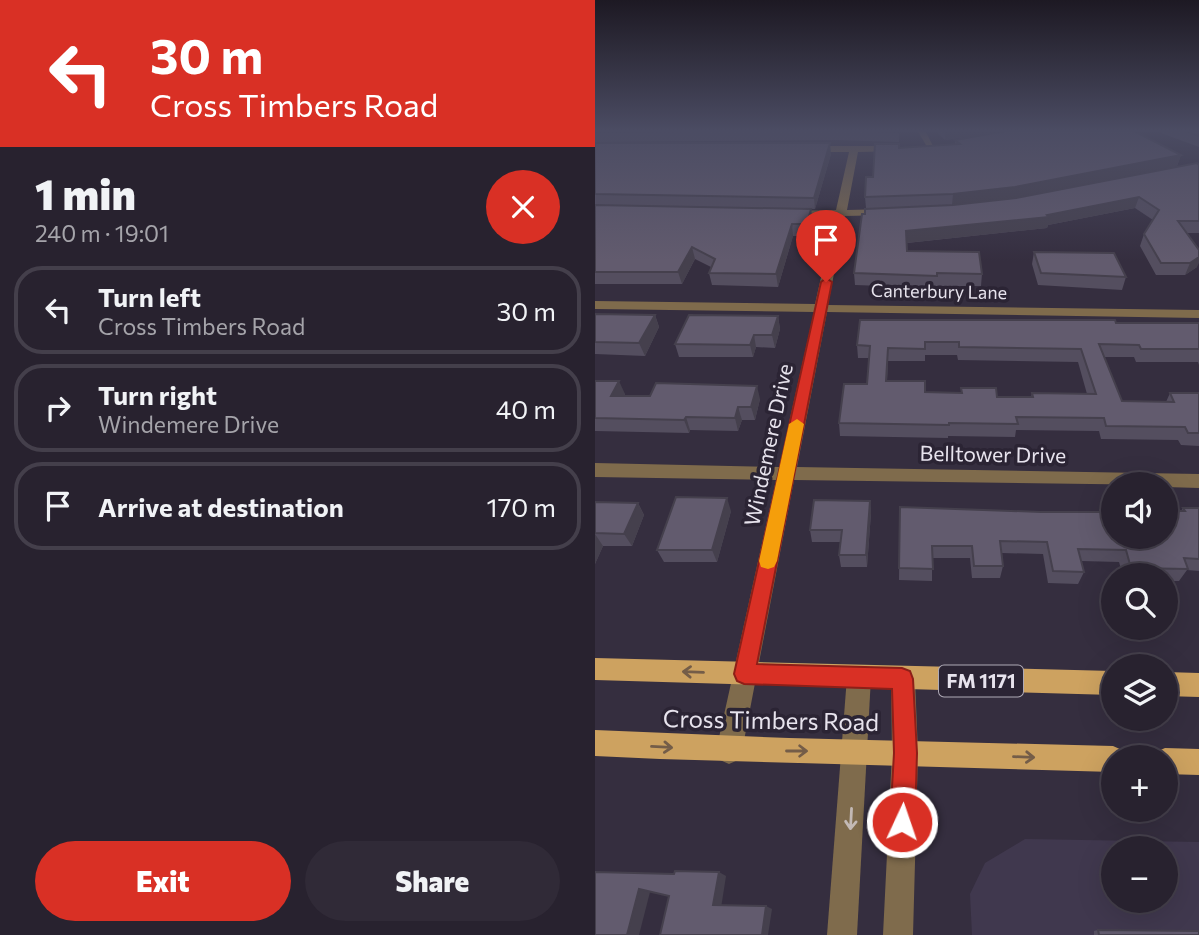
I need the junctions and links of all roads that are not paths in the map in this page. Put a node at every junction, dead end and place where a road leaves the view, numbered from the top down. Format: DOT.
graph roads {
  1 [pos="849,174"];
  2 [pos="901,212"];
  3 [pos="772,214"];
  4 [pos="840,215"];
  5 [pos="595,305"];
  6 [pos="821,308"];
  7 [pos="1199,314"];
  8 [pos="595,470"];
  9 [pos="786,474"];
  10 [pos="1199,481"];
  11 [pos="595,669"];
  12 [pos="744,674"];
  13 [pos="859,677"];
  14 [pos="902,679"];
  15 [pos="1101,683"];
  16 [pos="1178,684"];
  17 [pos="1199,685"];
  18 [pos="595,743"];
  19 [pos="729,751"];
  20 [pos="855,751"];
  21 [pos="905,753"];
  22 [pos="1101,759"];
  23 [pos="1178,761"];
  24 [pos="1199,762"];
  25 [pos="842,935"];
  26 [pos="898,935"];
  1 -- 4 [label="street, Windemere Drive"];
  2 -- 4 [label="street"];
  3 -- 4 [label="street"];
  4 -- 6 [label="street, Windemere Drive"];
  5 -- 6 [label="street, Canterbury Lane"];
  6 -- 7 [label="street, Canterbury Lane"];
  6 -- 9 [label="street, Windemere Drive"];
  8 -- 9 [label="street, Belltower Drive"];
  9 -- 10 [label="street, Belltower Drive"];
  9 -- 12 [label="street, Windemere Drive"];
  12 -- 11 [label="main road, Cross Timbers Road / FM 1171, one-way"];
  12 -- 13 [label="main road, Cross Timbers Road / FM 1171"];
  12 -- 19 [label="street, Windemere Drive"];
  13 -- 14 [label="main road, Cross Timbers Road / FM 1171"];
  13 -- 20 [label="street"];
  14 -- 15 [label="main road, Cross Timbers Road / FM 1171"];
  14 -- 21 [label="street"];
  16 -- 17 [label="main road"];
  18 -- 19 [label="main road, Cross Timbers Road, one-way"];
  19 -- 20 [label="main road, Cross Timbers Road, one-way"];
  20 -- 21 [label="main road, Cross Timbers Road"];
  20 -- 25 [label="street, one-way"];
  21 -- 22 [label="main road, Cross Timbers Road, one-way"];
  21 -- 26 [label="street"];
  23 -- 24 [label="main road"];
}
